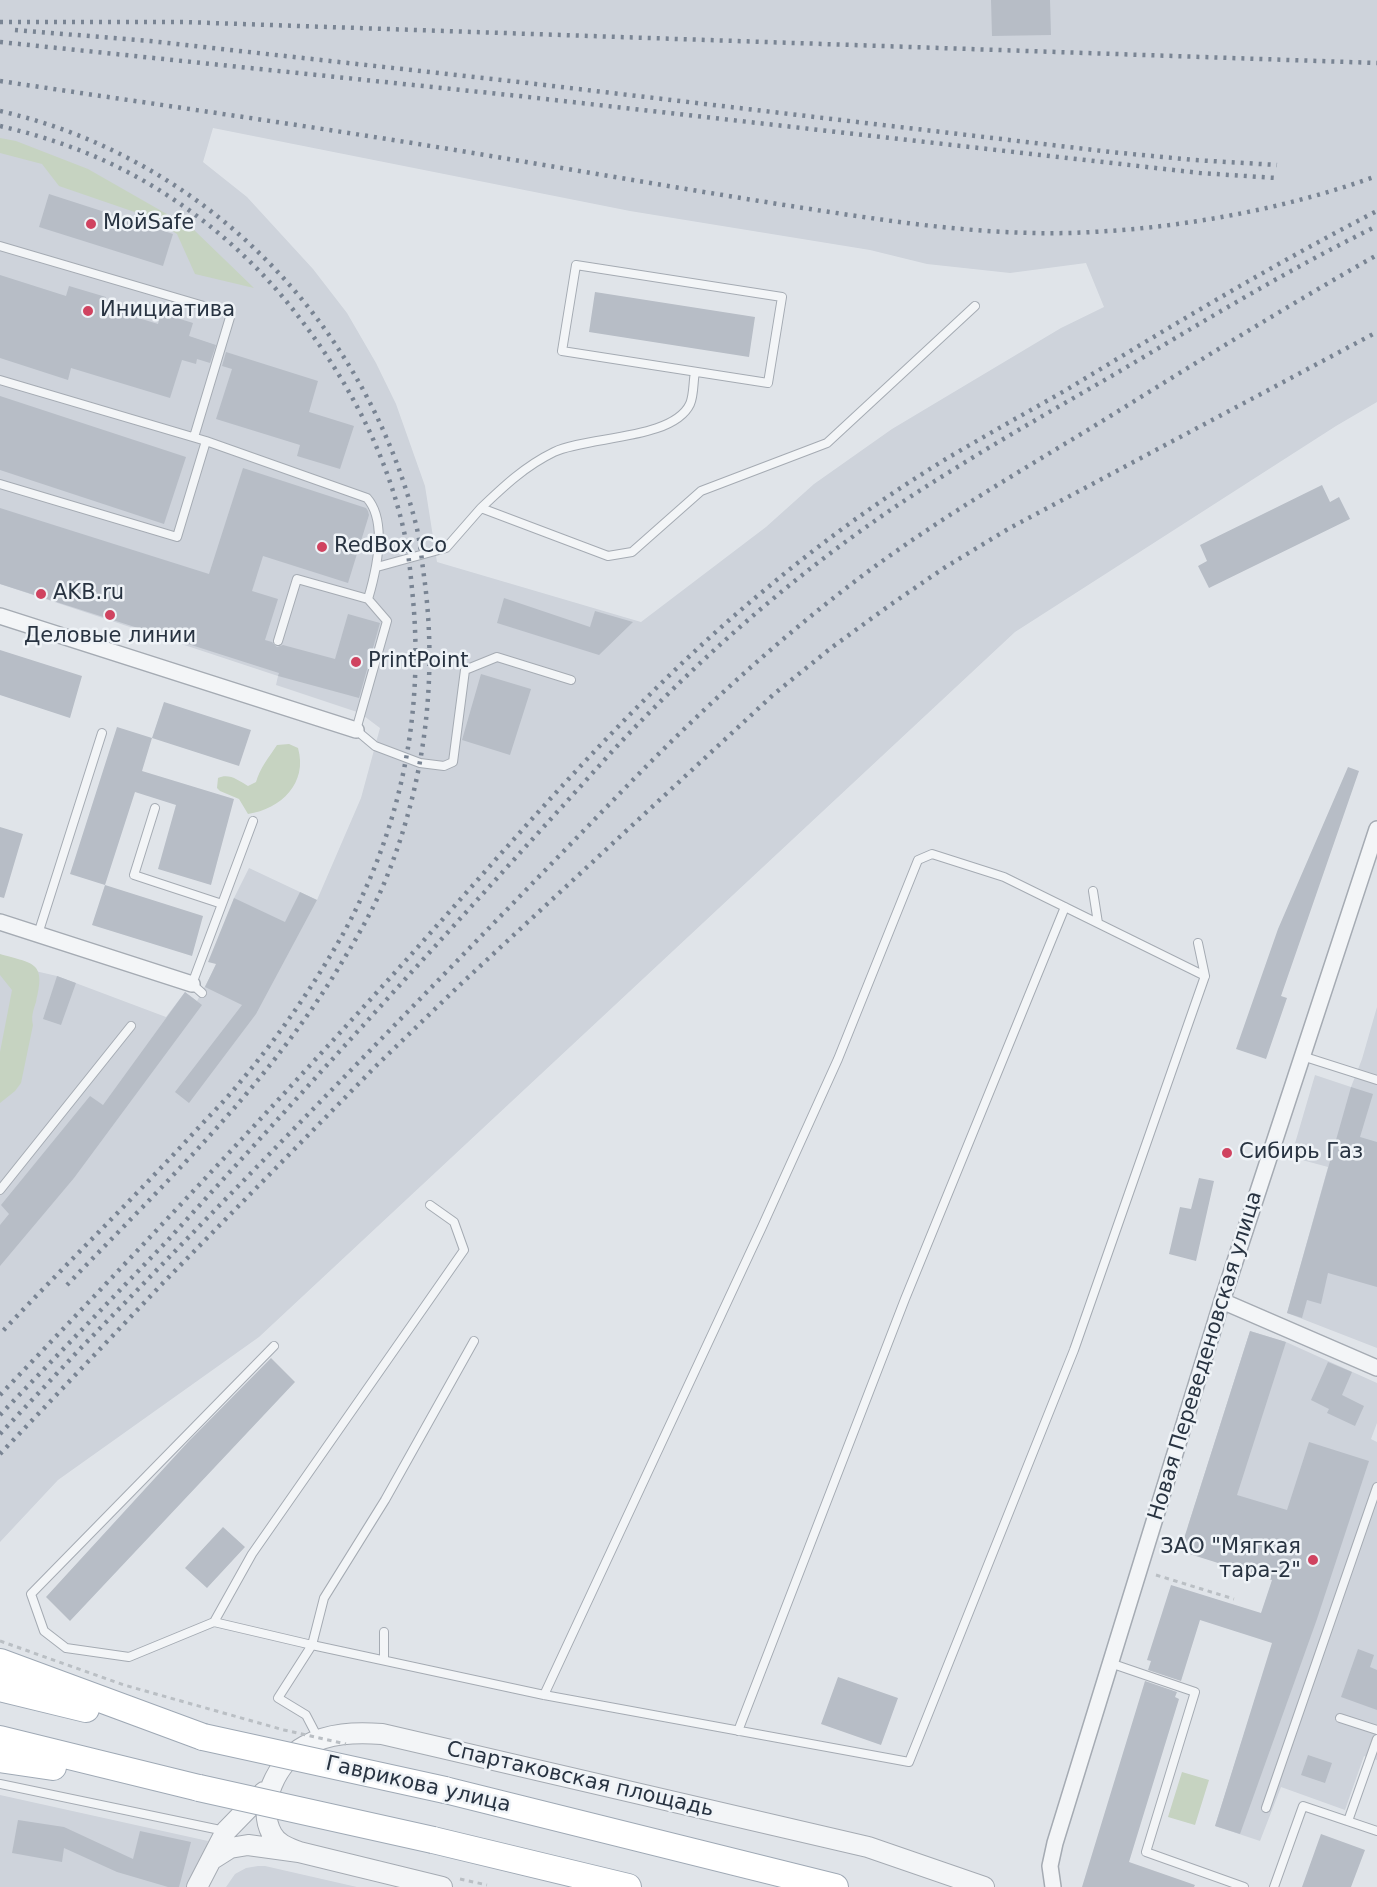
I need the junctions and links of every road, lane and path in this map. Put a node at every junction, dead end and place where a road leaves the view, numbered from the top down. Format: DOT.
graph roads {
  1 [pos="0,246"];
  2 [pos="975,306"];
  3 [pos="695,372"];
  4 [pos="0,380"];
  5 [pos="194,437"];
  6 [pos="206,441"];
  7 [pos="0,484"];
  8 [pos="481,508"];
  9 [pos="377,567"];
  10 [pos="368,599"];
  11 [pos="0,616"];
  12 [pos="278,641"];
  13 [pos="571,680"];
  14 [pos="356,730"];
  15 [pos="102,733"];
  16 [pos="155,808"];
  17 [pos="253,821"];
  18 [pos="1377,829"];
  19 [pos="1093,891"];
  20 [pos="222,904"];
  21 [pos="1065,907"];
  22 [pos="0,922"];
  23 [pos="1098,923"];
  24 [pos="38,934"];
  25 [pos="1198,943"];
  26 [pos="1205,976"];
  27 [pos="197,988"];
  28 [pos="131,1026"];
  29 [pos="1302,1056"];
  30 [pos="1377,1080"];
  31 [pos="0,1191"];
  32 [pos="430,1205"];
  33 [pos="1222,1301"];
  34 [pos="474,1341"];
  35 [pos="274,1346"];
  36 [pos="1377,1368"];
  37 [pos="1377,1487"];
  38 [pos="1172,1580"];
  39 [pos="1234,1599"];
  40 [pos="214,1622"];
  41 [pos="384,1632"];
  42 [pos="0,1641"];
  43 [pos="312,1645"];
  44 [pos="384,1660"];
  45 [pos="0,1662"];
  46 [pos="1110,1663"];
  47 [pos="0,1688"];
  48 [pos="544,1695"];
  49 [pos="1340,1718"];
  50 [pos="1377,1730"];
  51 [pos="738,1731"];
  52 [pos="203,1737"];
  53 [pos="0,1739"];
  54 [pos="318,1739"];
  55 [pos="1377,1739"];
  56 [pos="352,1745"];
  57 [pos="0,1759"];
  58 [pos="0,1784"];
  59 [pos="271,1785"];
  60 [pos="199,1788"];
  61 [pos="1266,1808"];
  62 [pos="1348,1821"];
  63 [pos="1377,1831"];
  64 [pos="226,1832"];
  65 [pos="299,1852"];
  66 [pos="211,1860"];
  67 [pos="196,1887"];
  68 [pos="442,1887"];
  69 [pos="628,1887"];
  70 [pos="835,1887"];
  71 [pos="984,1887"];
  72 [pos="1053,1887"];
  73 [pos="1244,1887"];
  74 [pos="1274,1887"];
  1 -- 5 [label="lane"];
  2 -- 8 [label="lane"];
  3 -- 3 [label="lane"];
  3 -- 8 [label="lane"];
  4 -- 5 [label="lane"];
  5 -- 6 [label="lane"];
  6 -- 7 [label="lane"];
  6 -- 9 [label="lane"];
  8 -- 9 [label="lane"];
  9 -- 10 [label="lane"];
  10 -- 12 [label="lane"];
  10 -- 14 [label="lane"];
  11 -- 14 [label="street"];
  13 -- 14 [label="lane"];
  15 -- 24 [label="lane"];
  16 -- 20 [label="lane"];
  17 -- 20 [label="lane"];
  18 -- 29 [label="street, Новая Переведеновская улица"];
  19 -- 23 [label="lane"];
  20 -- 27 [label="lane"];
  21 -- 23 [label="lane"];
  21 -- 48 [label="lane"];
  21 -- 51 [label="lane"];
  22 -- 24 [label="street"];
  23 -- 26 [label="lane"];
  24 -- 27 [label="street"];
  25 -- 26 [label="lane"];
  26 -- 51 [label="lane"];
  28 -- 31 [label="lane"];
  29 -- 30 [label="lane"];
  29 -- 33 [label="street, Новая Переведеновская улица"];
  32 -- 40 [label="lane"];
  33 -- 36 [label="street"];
  33 -- 46 [label="street, Новая Переведеновская улица"];
  34 -- 43 [label="lane"];
  35 -- 40 [label="lane"];
  37 -- 61 [label="lane"];
  38 -- 39 [label="path"];
  40 -- 43 [label="lane"];
  41 -- 44 [label="lane"];
  42 -- 56 [label="path, bridge"];
  43 -- 44 [label="lane"];
  43 -- 54 [label="lane"];
  44 -- 48 [label="lane"];
  45 -- 52 [label="main road"];
  46 -- 72 [label="street, Новая Переведеновская улица"];
  46 -- 73 [label="lane"];
  47 -- 52 [label="main road, Гаврикова улица"];
  48 -- 51 [label="lane"];
  49 -- 50 [label="lane"];
  52 -- 70 [label="main road, Гаврикова улица, bridge"];
  53 -- 60 [label="main road"];
  54 -- 59 [label="street, Спартаковская площадь"];
  54 -- 71 [label="street, Спартаковская площадь"];
  55 -- 62 [label="lane"];
  57 -- 60 [label="main road"];
  58 -- 64 [label="lane"];
  59 -- 64 [label="street"];
  59 -- 65 [label="street, Спартаковская площадь"];
  60 -- 69 [label="main road, bridge"];
  62 -- 63 [label="lane"];
  62 -- 74 [label="lane"];
  64 -- 66 [label="street"];
  65 -- 66 [label="street, Спартаковская площадь"];
  65 -- 68 [label="street, Спартаковская площадь"];
  66 -- 67 [label="street"];
}
